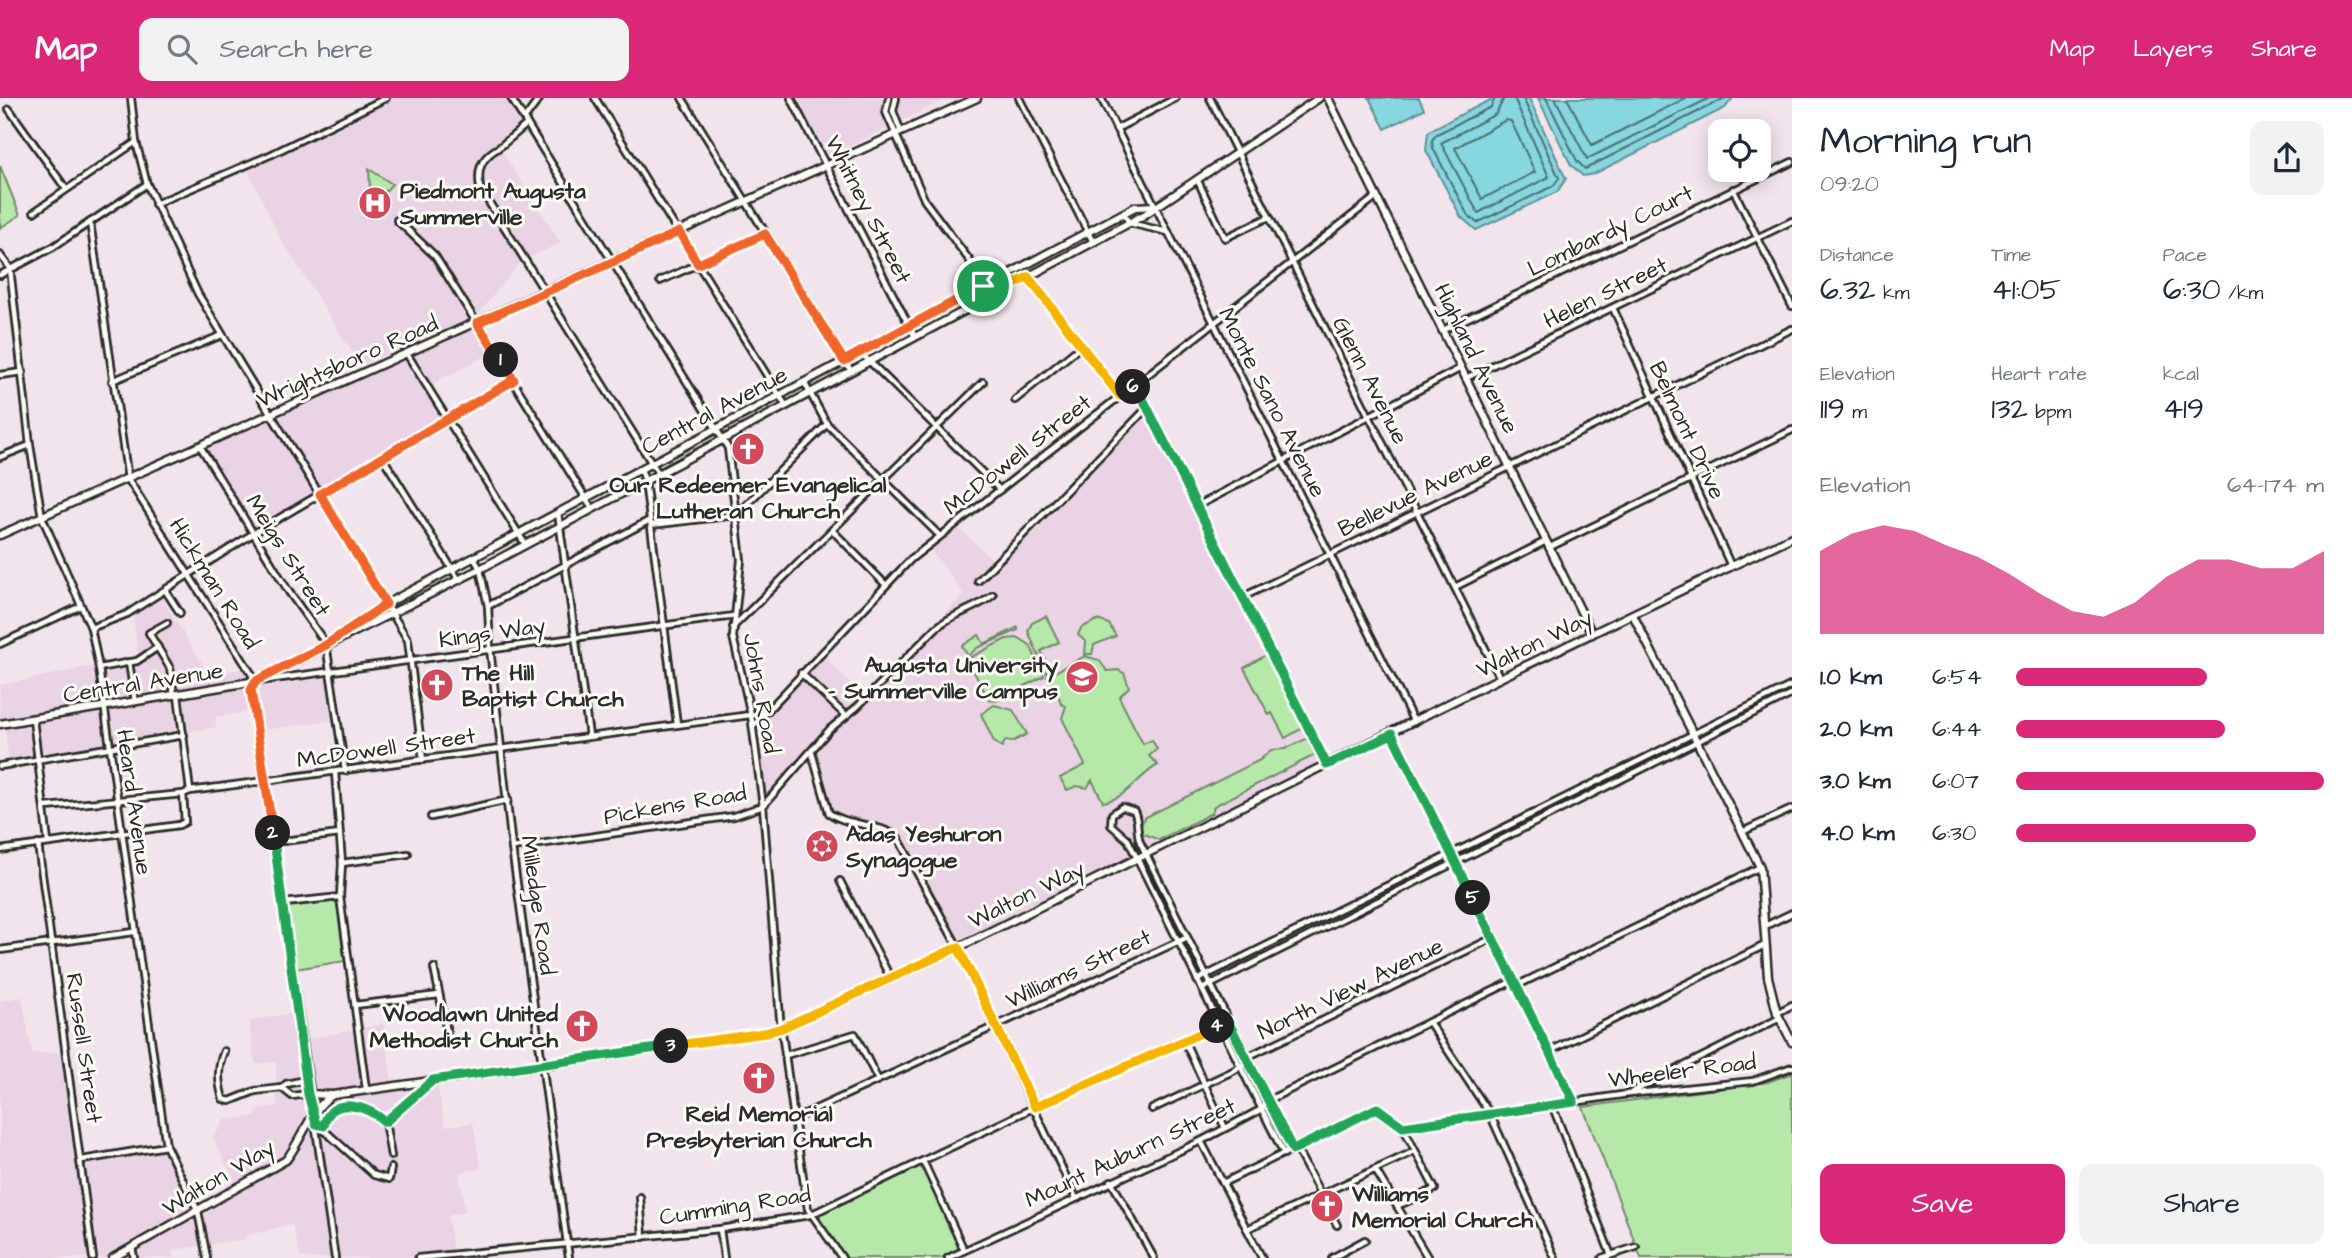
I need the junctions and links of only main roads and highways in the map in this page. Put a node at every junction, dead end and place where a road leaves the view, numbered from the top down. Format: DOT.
graph roads {
  1 [pos="977,98"];
  2 [pos="1319,98"];
  3 [pos="1328,98"];
  4 [pos="1155,206"];
  5 [pos="0,535"];
  6 [pos="1792,537"];
  7 [pos="1633,615"];
  8 [pos="1592,634"];
  9 [pos="326,645"];
  10 [pos="0,724"];
  11 [pos="1792,1042"];
  12 [pos="308,1094"];
  13 [pos="333,1095"];
  14 [pos="113,1258"];
  1 -- 5 [label="main road, Wrightsboro Road"];
  2 -- 4 [label="main road, Central Avenue"];
  3 -- 8 [label="main road, Highland Avenue"];
  4 -- 9 [label="main road, Central Avenue"];
  4 -- 9 [label="main road, Central Avenue"];
  6 -- 7 [label="main road, Walton Way"];
  7 -- 8 [label="main road, Walton Way"];
  7 -- 11 [label="main road"];
  8 -- 13 [label="main road, Walton Way"];
  9 -- 10 [label="main road, Central Avenue"];
  12 -- 13 [label="main road"];
  13 -- 14 [label="main road, Walton Way"];
}
